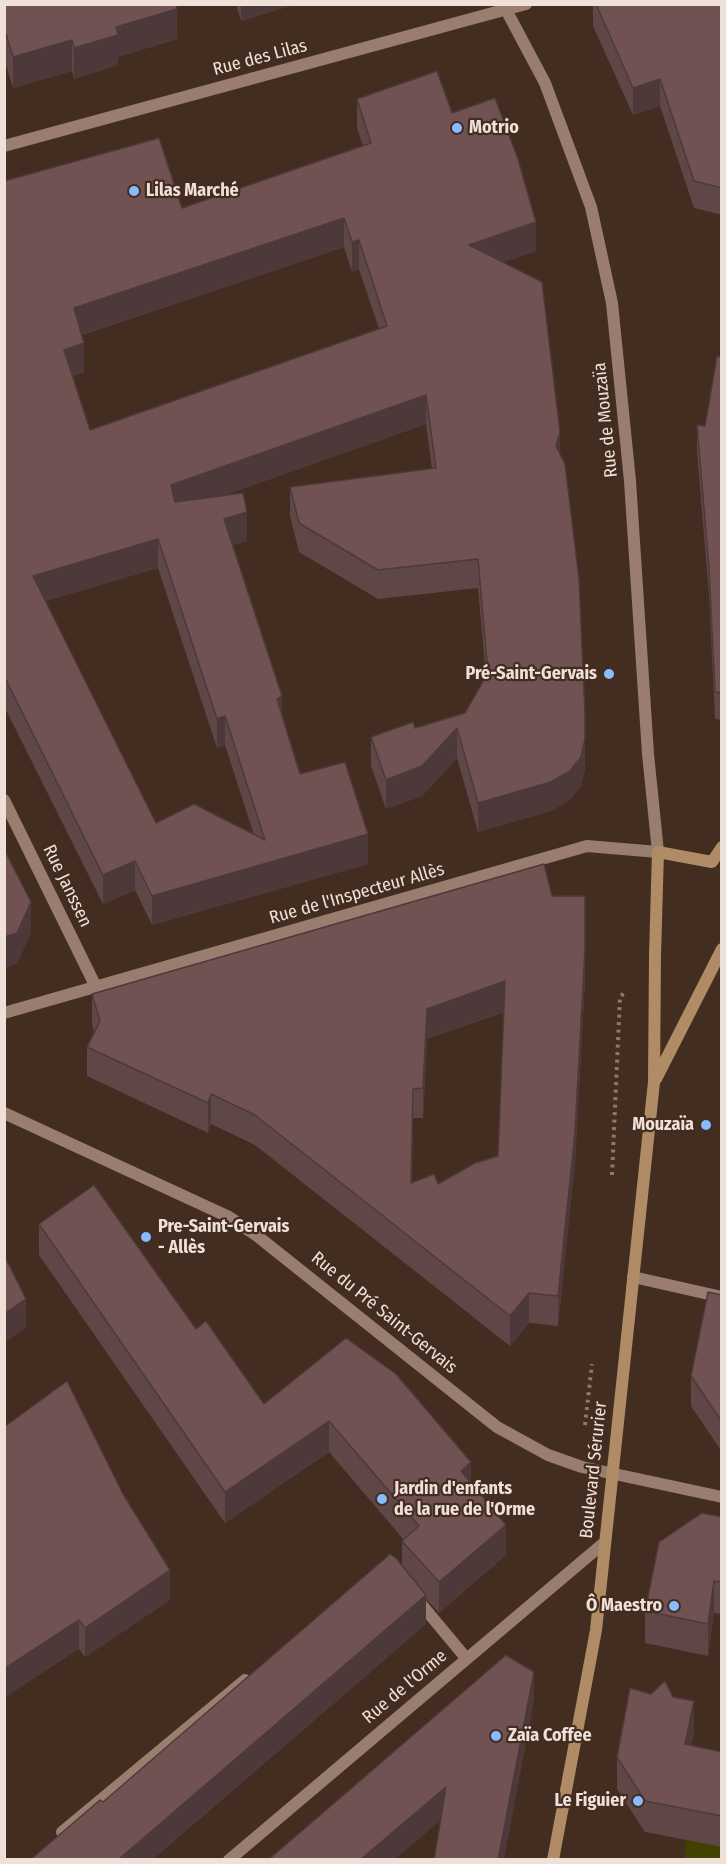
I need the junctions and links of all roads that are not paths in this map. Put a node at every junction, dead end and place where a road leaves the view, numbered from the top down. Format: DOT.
graph roads {
  1 [pos="526,4"];
  2 [pos="505,7"];
  3 [pos="4,146"];
  4 [pos="4,800"];
  5 [pos="722,847"];
  6 [pos="658,852"];
  7 [pos="717,865"];
  8 [pos="722,949"];
  9 [pos="96,987"];
  10 [pos="4,1013"];
  11 [pos="654,1082"];
  12 [pos="4,1113"];
  13 [pos="633,1277"];
  14 [pos="722,1297"];
  15 [pos="613,1472"];
  16 [pos="722,1497"];
  17 [pos="605,1542"];
  18 [pos="409,1590"];
  19 [pos="466,1658"];
  20 [pos="252,1674"];
  21 [pos="62,1832"];
  22 [pos="229,1860"];
  23 [pos="553,1860"];
  1 -- 2 [label="street, Rue des Lilas"];
  2 -- 3 [label="street, Rue des Lilas"];
  2 -- 6 [label="street, Rue de Mouzaïa"];
  4 -- 9 [label="street, Rue Janssen"];
  5 -- 7 [label="street"];
  6 -- 7 [label="street, Rue de l'Inspecteur Allès"];
  6 -- 9 [label="street, Rue de l'Inspecteur Allès"];
  6 -- 11 [label="street, Boulevard Sérurier"];
  8 -- 11 [label="street, Boulevard Sérurier"];
  9 -- 10 [label="street, Rue de l'Inspecteur Allès"];
  11 -- 13 [label="street, Boulevard Sérurier"];
  12 -- 15 [label="street, Rue du Pré Saint-Gervais"];
  13 -- 14 [label="street"];
  13 -- 15 [label="street, Boulevard Sérurier"];
  15 -- 16 [label="street, Rue du Pré Saint-Gervais"];
  15 -- 17 [label="street, Boulevard Sérurier"];
  17 -- 19 [label="street, Rue de l'Orme"];
  17 -- 23 [label="street, Boulevard Sérurier"];
  18 -- 19 [label="street"];
  19 -- 22 [label="street, Rue de l'Orme"];
  20 -- 21 [label="street"];
}
